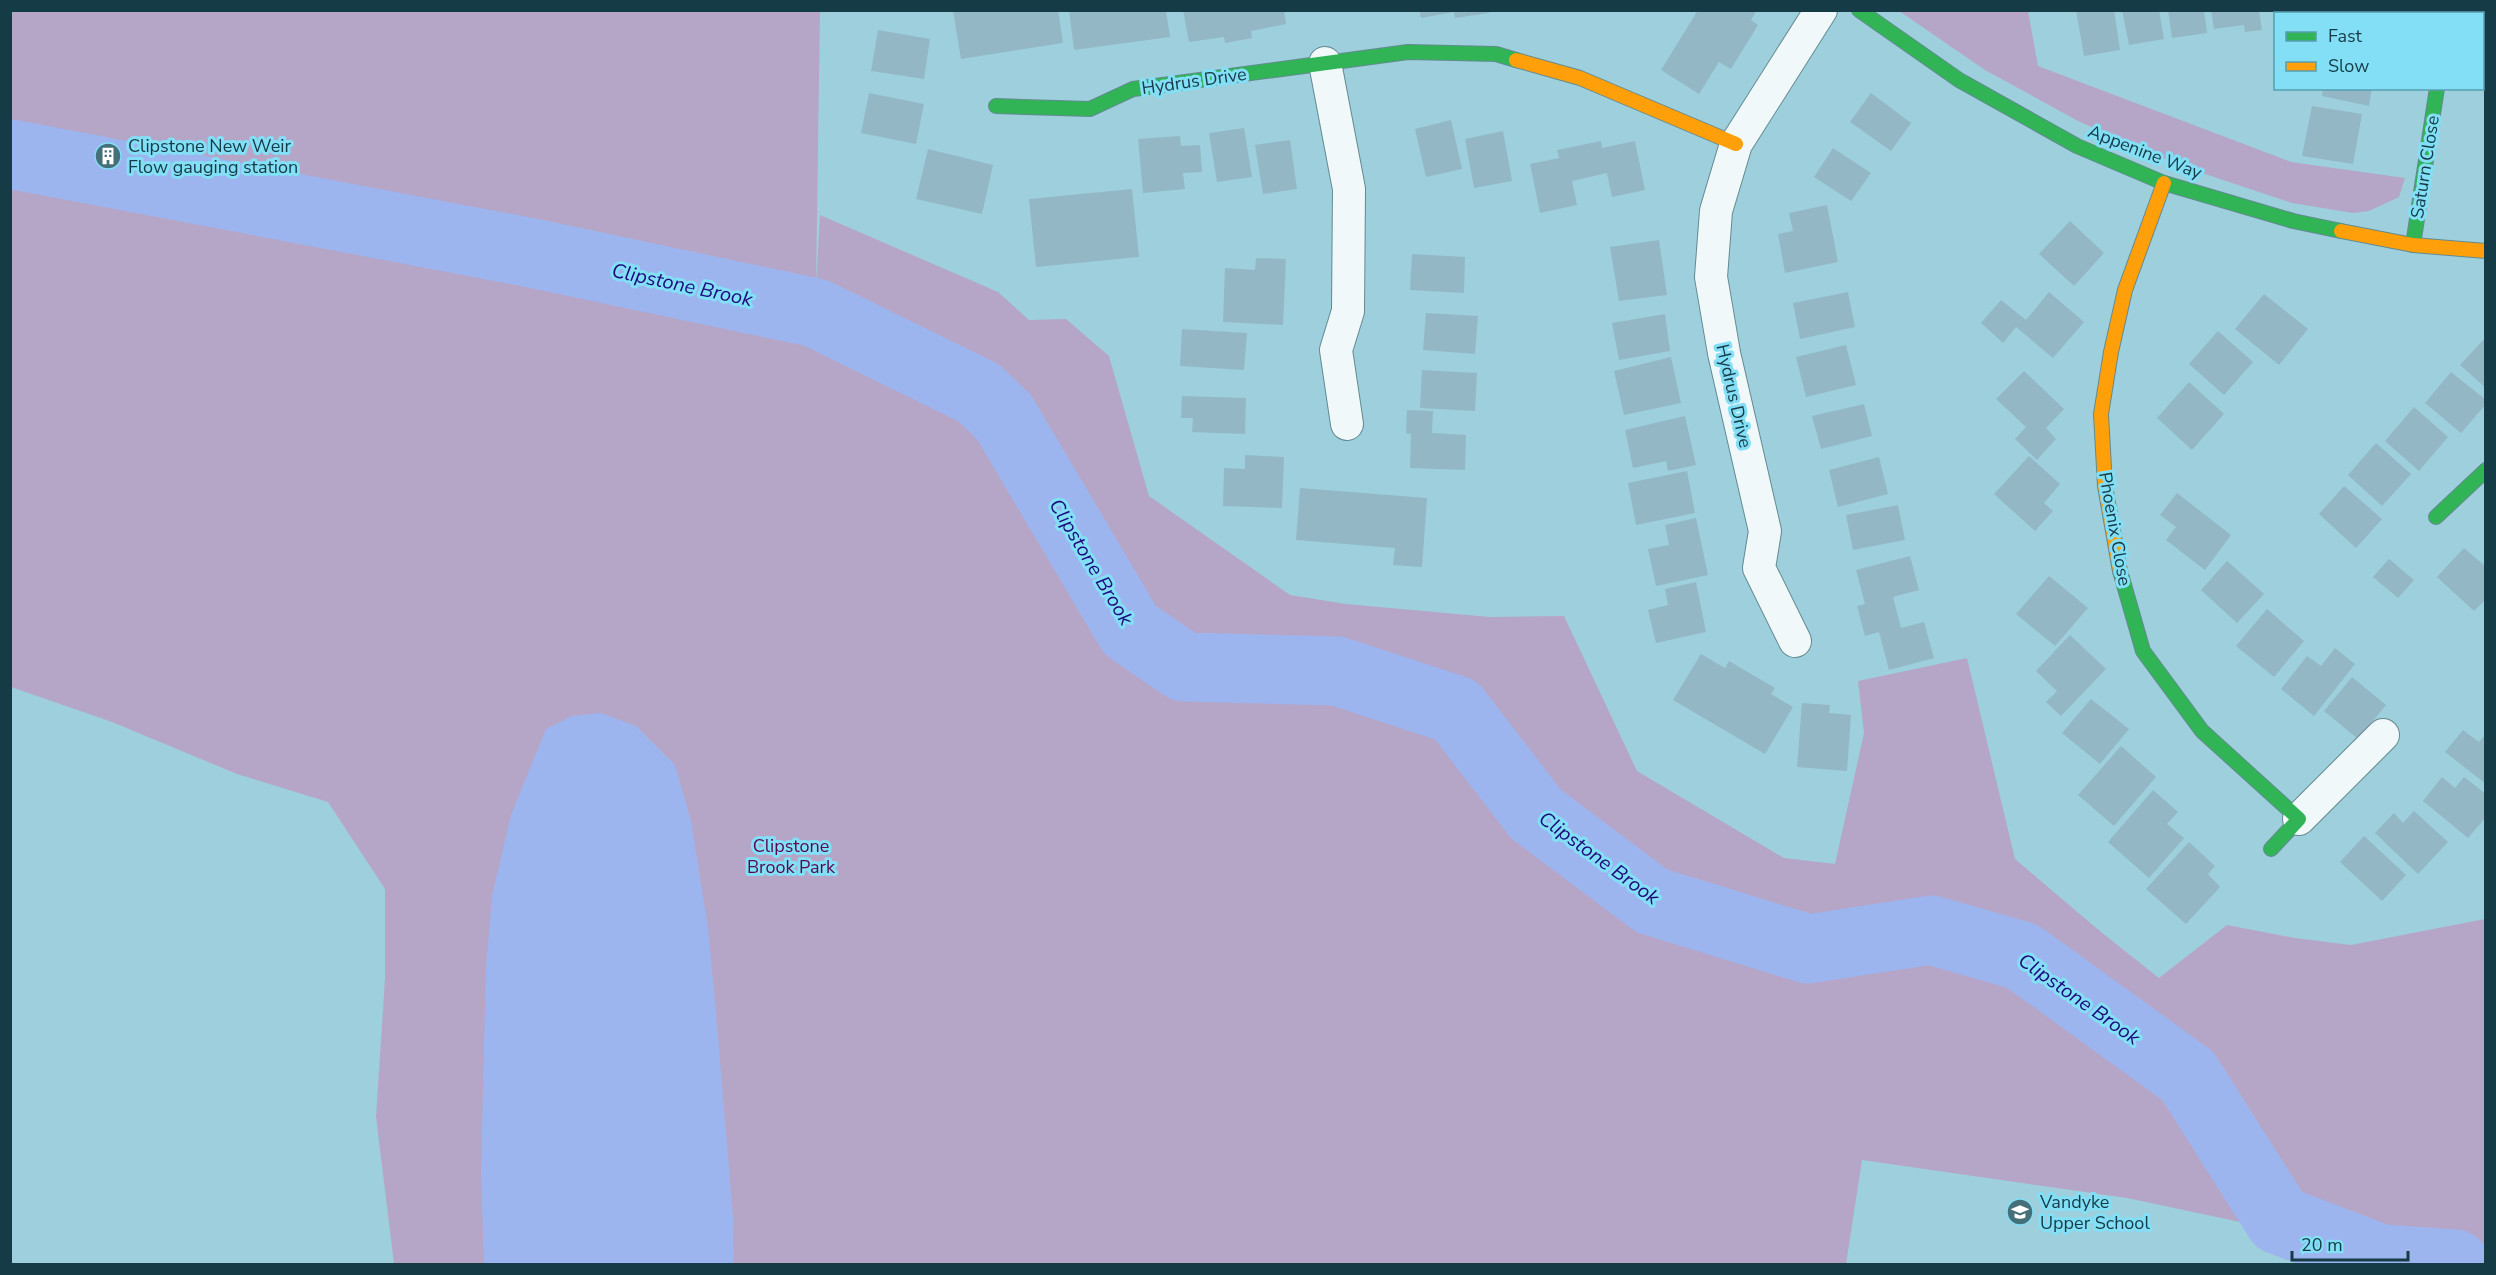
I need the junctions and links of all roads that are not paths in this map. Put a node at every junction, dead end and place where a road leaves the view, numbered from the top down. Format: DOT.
graph roads {
  1 [pos="1821,10"];
  2 [pos="1859,10"];
  3 [pos="1325,63"];
  4 [pos="2437,90"];
  5 [pos="996,106"];
  6 [pos="1736,144"];
  7 [pos="2164,183"];
  8 [pos="2413,245"];
  9 [pos="2486,251"];
  10 [pos="1347,424"];
  11 [pos="2486,470"];
  12 [pos="2436,516"];
  13 [pos="1795,641"];
  14 [pos="2384,735"];
  15 [pos="2299,819"];
  16 [pos="2271,849"];
  1 -- 6 [label="street, Hydrus Drive"];
  2 -- 7 [label="street, Appenine Way"];
  3 -- 5 [label="street, Hydrus Drive"];
  3 -- 6 [label="street, Hydrus Drive"];
  3 -- 10 [label="street"];
  4 -- 8 [label="street, Saturn Close"];
  6 -- 13 [label="street, Hydrus Drive"];
  7 -- 8 [label="street, Appenine Way"];
  7 -- 15 [label="street, Phoenix Close"];
  8 -- 9 [label="street, Appenine Way"];
  11 -- 12 [label="street"];
  14 -- 15 [label="street"];
  15 -- 16 [label="street"];
}
